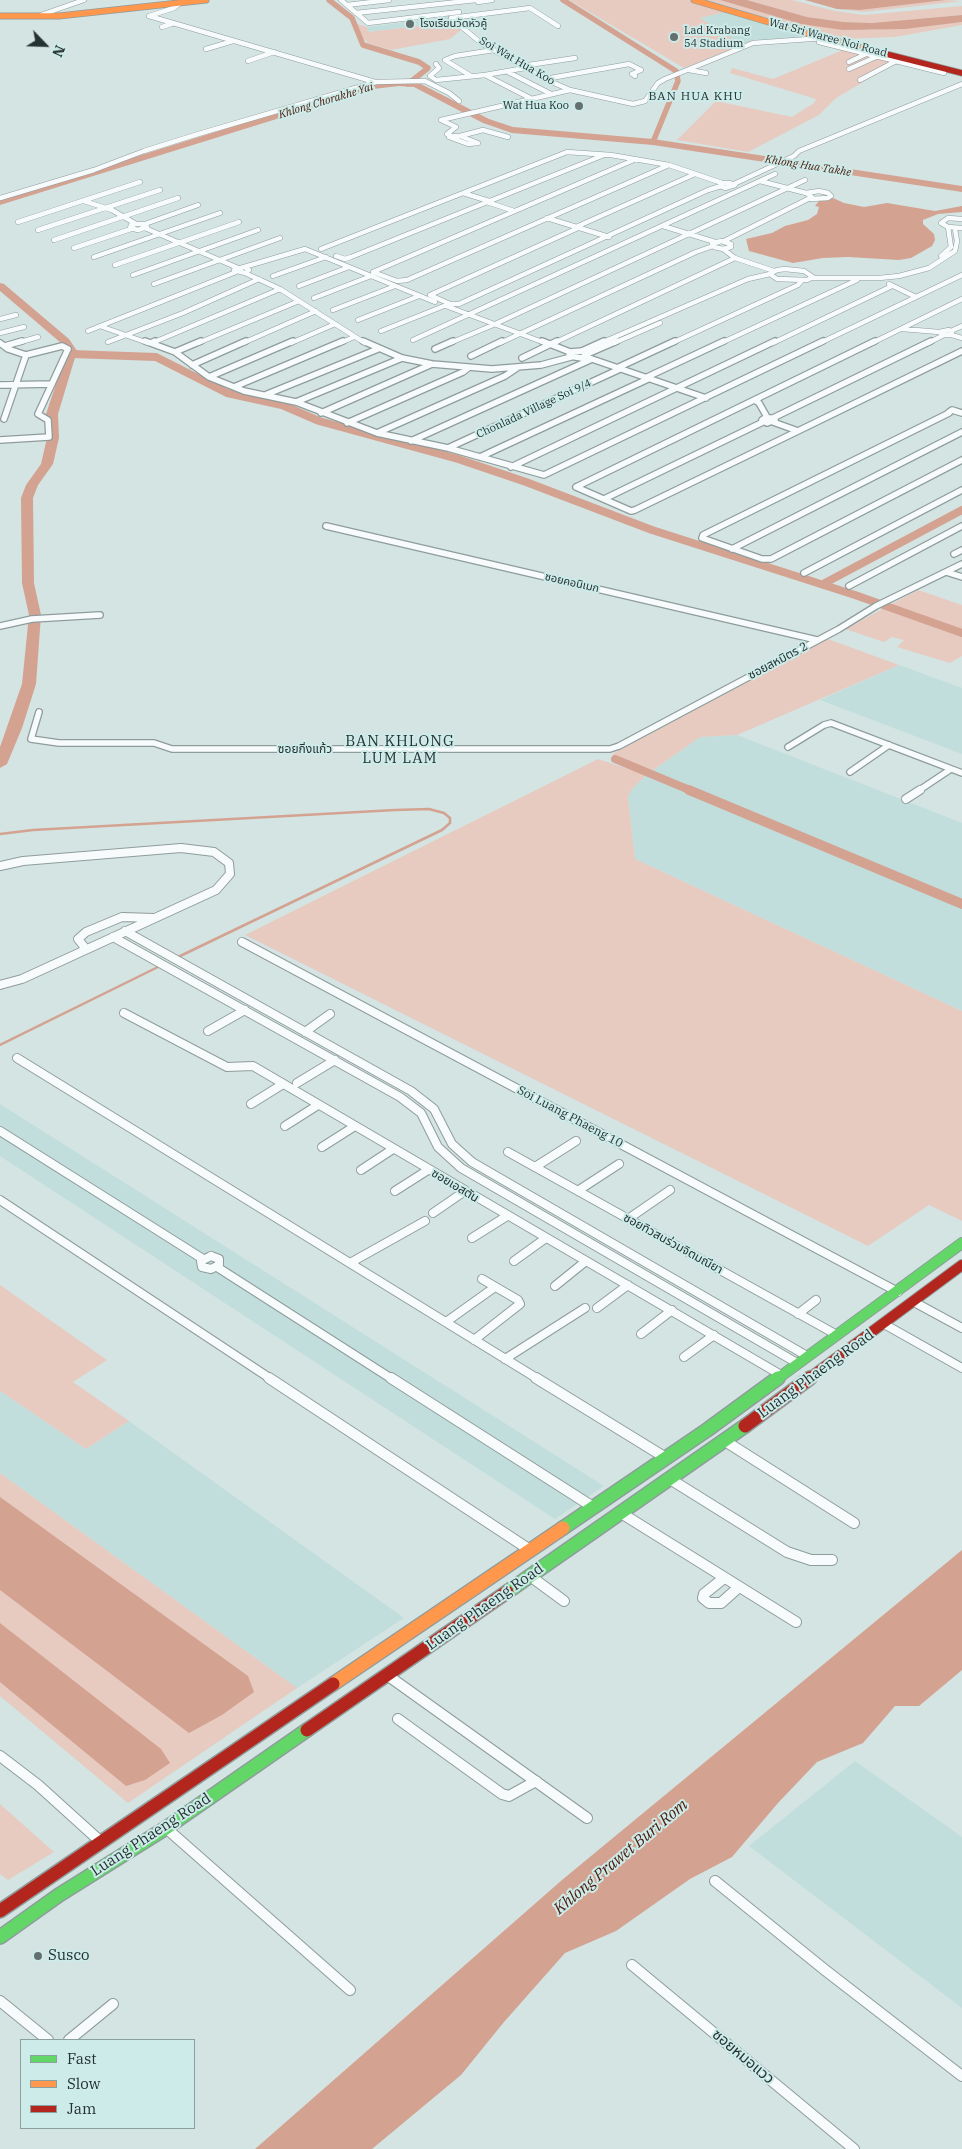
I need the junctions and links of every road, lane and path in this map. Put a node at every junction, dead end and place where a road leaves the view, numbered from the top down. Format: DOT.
graph roads {
  1 [pos="84,0"];
  2 [pos="206,0"];
  3 [pos="341,0"];
  4 [pos="389,0"];
  5 [pos="492,0"];
  6 [pos="694,0"];
  7 [pos="703,0"];
  8 [pos="183,1"];
  9 [pos="477,1"];
  10 [pos="522,4"];
  11 [pos="347,5"];
  12 [pos="485,9"];
  13 [pos="356,13"];
  14 [pos="489,13"];
  15 [pos="0,15"];
  16 [pos="41,15"];
  17 [pos="174,23"];
  18 [pos="558,26"];
  19 [pos="162,27"];
  20 [pos="823,40"];
  21 [pos="233,41"];
  22 [pos="242,43"];
  23 [pos="230,47"];
  24 [pos="206,49"];
  25 [pos="494,50"];
  26 [pos="274,52"];
  27 [pos="868,53"];
  28 [pos="878,56"];
  29 [pos="575,58"];
  30 [pos="900,59"];
  31 [pos="248,61"];
  32 [pos="849,62"];
  33 [pos="436,64"];
  34 [pos="523,67"];
  35 [pos="849,69"];
  36 [pos="688,70"];
  37 [pos="506,71"];
  38 [pos="962,71"];
  39 [pos="706,73"];
  40 [pos="944,73"];
  41 [pos="485,75"];
  42 [pos="471,76"];
  43 [pos="635,76"];
  44 [pos="545,79"];
  45 [pos="860,80"];
  46 [pos="376,82"];
  47 [pos="962,85"];
  48 [pos="570,90"];
  49 [pos="551,94"];
  50 [pos="929,98"];
  51 [pos="532,99"];
  52 [pos="934,100"];
  53 [pos="459,102"];
  54 [pos="896,113"];
  55 [pos="859,127"];
  56 [pos="864,128"];
  57 [pos="450,136"];
  58 [pos="460,136"];
  59 [pos="508,137"];
  60 [pos="823,141"];
  61 [pos="829,143"];
  62 [pos="605,154"];
  63 [pos="796,155"];
  64 [pos="636,159"];
  65 [pos="669,165"];
  66 [pos="695,174"];
  67 [pos="775,174"];
  68 [pos="806,180"];
  69 [pos="760,181"];
  70 [pos="140,182"];
  71 [pos="722,185"];
  72 [pos="788,188"];
  73 [pos="160,190"];
  74 [pos="463,193"];
  75 [pos="806,193"];
  76 [pos="0,198"];
  77 [pos="178,198"];
  78 [pos="811,199"];
  79 [pos="83,201"];
  80 [pos="488,202"];
  81 [pos="198,205"];
  82 [pos="106,208"];
  83 [pos="514,211"];
  84 [pos="220,213"];
  85 [pos="124,216"];
  86 [pos="547,218"];
  87 [pos="962,219"];
  88 [pos="18,222"];
  89 [pos="239,222"];
  90 [pos="136,224"];
  91 [pos="145,226"];
  92 [pos="663,226"];
  93 [pos="577,228"];
  94 [pos="948,228"];
  95 [pos="955,228"];
  96 [pos="962,228"];
  97 [pos="132,229"];
  98 [pos="38,230"];
  99 [pos="258,230"];
  100 [pos="158,234"];
  101 [pos="690,234"];
  102 [pos="609,237"];
  103 [pos="280,238"];
  104 [pos="54,240"];
  105 [pos="724,242"];
  106 [pos="179,243"];
  107 [pos="714,244"];
  108 [pos="74,248"];
  109 [pos="723,249"];
  110 [pos="948,250"];
  111 [pos="955,251"];
  112 [pos="199,252"];
  113 [pos="962,252"];
  114 [pos="94,257"];
  115 [pos="326,257"];
  116 [pos="735,258"];
  117 [pos="219,260"];
  118 [pos="115,265"];
  119 [pos="349,267"];
  120 [pos="237,270"];
  121 [pos="245,270"];
  122 [pos="772,274"];
  123 [pos="133,275"];
  124 [pos="272,276"];
  125 [pos="371,276"];
  126 [pos="962,276"];
  127 [pos="812,277"];
  128 [pos="878,277"];
  129 [pos="259,279"];
  130 [pos="802,280"];
  131 [pos="857,280"];
  132 [pos="154,284"];
  133 [pos="298,286"];
  134 [pos="395,286"];
  135 [pos="892,286"];
  136 [pos="280,289"];
  137 [pos="420,296"];
  138 [pos="916,297"];
  139 [pos="314,298"];
  140 [pos="962,299"];
  141 [pos="299,300"];
  142 [pos="444,306"];
  143 [pos="680,309"];
  144 [pos="333,310"];
  145 [pos="687,311"];
  146 [pos="316,312"];
  147 [pos="16,315"];
  148 [pos="469,316"];
  149 [pos="0,319"];
  150 [pos="358,320"];
  151 [pos="335,324"];
  152 [pos="494,325"];
  153 [pos="100,326"];
  154 [pos="962,326"];
  155 [pos="24,327"];
  156 [pos="901,329"];
  157 [pos="88,331"];
  158 [pos="381,331"];
  159 [pos="0,333"];
  160 [pos="951,333"];
  161 [pos="520,334"];
  162 [pos="941,334"];
  163 [pos="126,335"];
  164 [pos="354,336"];
  165 [pos="38,337"];
  166 [pos="962,338"];
  167 [pos="413,340"];
  168 [pos="108,342"];
  169 [pos="151,343"];
  170 [pos="551,344"];
  171 [pos="2,345"];
  172 [pos="435,349"];
  173 [pos="378,350"];
  174 [pos="962,351"];
  175 [pos="175,352"];
  176 [pos="570,354"];
  177 [pos="585,354"];
  178 [pos="26,355"];
  179 [pos="471,356"];
  180 [pos="402,358"];
  181 [pos="522,358"];
  182 [pos="592,359"];
  183 [pos="432,364"];
  184 [pos="192,365"];
  185 [pos="468,368"];
  186 [pos="517,368"];
  187 [pos="619,368"];
  188 [pos="209,377"];
  189 [pos="647,378"];
  190 [pos="16,384"];
  191 [pos="52,384"];
  192 [pos="0,385"];
  193 [pos="234,387"];
  194 [pos="674,388"];
  195 [pos="265,395"];
  196 [pos="706,398"];
  197 [pos="755,400"];
  198 [pos="296,402"];
  199 [pos="940,408"];
  200 [pos="949,412"];
  201 [pos="320,413"];
  202 [pos="962,413"];
  203 [pos="962,418"];
  204 [pos="4,420"];
  205 [pos="769,420"];
  206 [pos="347,423"];
  207 [pos="798,431"];
  208 [pos="962,432"];
  209 [pos="377,433"];
  210 [pos="0,440"];
  211 [pos="411,441"];
  212 [pos="448,448"];
  213 [pos="480,457"];
  214 [pos="962,460"];
  215 [pos="511,467"];
  216 [pos="962,490"];
  217 [pos="604,499"];
  218 [pos="326,526"];
  219 [pos="962,526"];
  220 [pos="732,550"];
  221 [pos="962,550"];
  222 [pos="954,554"];
  223 [pos="962,564"];
  224 [pos="946,572"];
  225 [pos="804,573"];
  226 [pos="962,577"];
  227 [pos="849,586"];
  228 [pos="100,615"];
  229 [pos="0,626"];
  230 [pos="817,640"];
  231 [pos="39,712"];
  232 [pos="890,745"];
  233 [pos="788,747"];
  234 [pos="610,749"];
  235 [pos="951,769"];
  236 [pos="850,772"];
  237 [pos="962,773"];
  238 [pos="906,799"];
  239 [pos="0,866"];
  240 [pos="154,918"];
  241 [pos="125,931"];
  242 [pos="113,937"];
  243 [pos="242,942"];
  244 [pos="86,949"];
  245 [pos="0,985"];
  246 [pos="244,1010"];
  247 [pos="124,1013"];
  248 [pos="330,1014"];
  249 [pos="208,1031"];
  250 [pos="305,1032"];
  251 [pos="17,1058"];
  252 [pos="335,1060"];
  253 [pos="297,1083"];
  254 [pos="283,1084"];
  255 [pos="251,1104"];
  256 [pos="318,1105"];
  257 [pos="285,1126"];
  258 [pos="355,1126"];
  259 [pos="0,1131"];
  260 [pos="576,1141"];
  261 [pos="322,1147"];
  262 [pos="393,1149"];
  263 [pos="508,1152"];
  264 [pos="619,1164"];
  265 [pos="535,1168"];
  266 [pos="362,1170"];
  267 [pos="428,1170"];
  268 [pos="579,1190"];
  269 [pos="670,1190"];
  270 [pos="395,1191"];
  271 [pos="465,1192"];
  272 [pos="0,1200"];
  273 [pos="433,1213"];
  274 [pos="507,1216"];
  275 [pos="628,1219"];
  276 [pos="425,1221"];
  277 [pos="472,1238"];
  278 [pos="546,1238"];
  279 [pos="962,1243"];
  280 [pos="514,1261"];
  281 [pos="586,1261"];
  282 [pos="350,1263"];
  283 [pos="962,1265"];
  284 [pos="918,1277"];
  285 [pos="482,1279"];
  286 [pos="555,1286"];
  287 [pos="628,1286"];
  288 [pos="935,1286"];
  289 [pos="495,1287"];
  290 [pos="898,1292"];
  291 [pos="816,1300"];
  292 [pos="914,1302"];
  293 [pos="585,1308"];
  294 [pos="597,1308"];
  295 [pos="672,1310"];
  296 [pos="798,1314"];
  297 [pos="746,1321"];
  298 [pos="446,1322"];
  299 [pos="884,1324"];
  300 [pos="737,1328"];
  301 [pos="962,1328"];
  302 [pos="641,1334"];
  303 [pos="714,1335"];
  304 [pos="837,1336"];
  305 [pos="474,1340"];
  306 [pos="807,1356"];
  307 [pos="684,1357"];
  308 [pos="505,1359"];
  309 [pos="797,1363"];
  310 [pos="962,1368"];
  311 [pos="781,1375"];
  312 [pos="707,1430"];
  313 [pos="725,1441"];
  314 [pos="666,1458"];
  315 [pos="670,1479"];
  316 [pos="593,1507"];
  317 [pos="620,1513"];
  318 [pos="854,1523"];
  319 [pos="530,1550"];
  320 [pos="832,1560"];
  321 [pos="530,1576"];
  322 [pos="724,1578"];
  323 [pos="739,1587"];
  324 [pos="564,1601"];
  325 [pos="796,1622"];
  326 [pos="387,1675"];
  327 [pos="398,1719"];
  328 [pos="0,1756"];
  329 [pos="536,1781"];
  330 [pos="587,1818"];
  331 [pos="166,1828"];
  332 [pos="101,1842"];
  333 [pos="715,1881"];
  334 [pos="0,1911"];
  335 [pos="0,1937"];
  336 [pos="632,1965"];
  337 [pos="350,1990"];
  338 [pos="0,2001"];
  339 [pos="113,2004"];
  340 [pos="47,2039"];
  341 [pos="70,2039"];
  342 [pos="962,2076"];
  343 [pos="854,2149"];
  1 -- 16 [label="street"];
  2 -- 8 [label="main road"];
  3 -- 11 [label="street"];
  4 -- 11 [label="street"];
  5 -- 9 [label="street"];
  6 -- 20 [label="main road, Wat Sri Waree Noi Road"];
  7 -- 38 [label="main road, Wat Sri Waree Noi Road"];
  8 -- 15 [label="main road"];
  8 -- 16 [label="main road"];
  8 -- 17 [label="street"];
  9 -- 12 [label="street"];
  9 -- 13 [label="street"];
  10 -- 12 [label="street"];
  11 -- 13 [label="street"];
  12 -- 13 [label="street"];
  12 -- 14 [label="street"];
  14 -- 18 [label="street, Soi Wat Hua Koo"];
  14 -- 25 [label="street, Soi Wat Hua Koo"];
  15 -- 16 [label="main road"];
  17 -- 19 [label="street"];
  17 -- 21 [label="street"];
  20 -- 27 [label="street"];
  20 -- 30 [label="main road, Wat Sri Waree Noi Road"];
  20 -- 36 [label="street"];
  21 -- 22 [label="street"];
  21 -- 24 [label="street"];
  22 -- 23 [label="street"];
  22 -- 26 [label="street"];
  25 -- 34 [label="street, Soi Wat Hua Koo"];
  25 -- 42 [label="street"];
  26 -- 31 [label="street"];
  26 -- 46 [label="street"];
  27 -- 28 [label="street"];
  27 -- 32 [label="street"];
  28 -- 30 [label="street"];
  28 -- 35 [label="street"];
  29 -- 34 [label="street"];
  30 -- 38 [label="main road, Wat Sri Waree Noi Road"];
  30 -- 40 [label="street"];
  30 -- 45 [label="street"];
  33 -- 42 [label="street"];
  34 -- 37 [label="street"];
  34 -- 44 [label="street, Soi Wat Hua Koo"];
  36 -- 39 [label="street"];
  36 -- 48 [label="street, Soi Wat Hua Koo"];
  37 -- 41 [label="street"];
  37 -- 49 [label="street"];
  41 -- 42 [label="street"];
  41 -- 51 [label="street"];
  43 -- 44 [label="street"];
  44 -- 48 [label="street, Soi Wat Hua Koo"];
  46 -- 53 [label="street"];
  46 -- 76 [label="street"];
  47 -- 50 [label="street"];
  47 -- 52 [label="street"];
  48 -- 49 [label="street"];
  49 -- 51 [label="street"];
  50 -- 52 [label="street"];
  50 -- 54 [label="street"];
  51 -- 57 [label="street"];
  52 -- 54 [label="street"];
  54 -- 55 [label="street"];
  54 -- 56 [label="street"];
  55 -- 56 [label="street"];
  55 -- 60 [label="street"];
  56 -- 61 [label="street"];
  57 -- 58 [label="street"];
  57 -- 58 [label="street"];
  58 -- 59 [label="street"];
  60 -- 61 [label="street"];
  60 -- 63 [label="street"];
  61 -- 63 [label="street"];
  62 -- 64 [label="street"];
  62 -- 74 [label="street"];
  62 -- 80 [label="street"];
  63 -- 71 [label="street"];
  64 -- 65 [label="street"];
  64 -- 83 [label="street"];
  65 -- 66 [label="street"];
  65 -- 86 [label="street"];
  66 -- 71 [label="street"];
  66 -- 93 [label="street"];
  67 -- 69 [label="street"];
  68 -- 72 [label="street"];
  69 -- 72 [label="street"];
  69 -- 92 [label="street"];
  70 -- 79 [label="street"];
  71 -- 102 [label="street"];
  72 -- 75 [label="street"];
  72 -- 101 [label="street"];
  73 -- 82 [label="street"];
  74 -- 80 [label="street"];
  74 -- 80 [label="street"];
  75 -- 78 [label="street"];
  75 -- 78 [label="street"];
  77 -- 85 [label="street"];
  78 -- 105 [label="street"];
  79 -- 82 [label="street"];
  79 -- 88 [label="street"];
  80 -- 83 [label="street"];
  81 -- 91 [label="street"];
  82 -- 85 [label="street"];
  82 -- 98 [label="street"];
  83 -- 86 [label="street"];
  84 -- 100 [label="street"];
  85 -- 90 [label="street"];
  85 -- 104 [label="street"];
  86 -- 93 [label="street"];
  87 -- 94 [label="street"];
  89 -- 106 [label="street"];
  90 -- 91 [label="street"];
  90 -- 97 [label="street"];
  91 -- 97 [label="street"];
  91 -- 100 [label="street"];
  92 -- 101 [label="street"];
  92 -- 148 [label="street"];
  93 -- 102 [label="street"];
  93 -- 102 [label="street"];
  94 -- 95 [label="street"];
  94 -- 110 [label="street"];
  95 -- 96 [label="street"];
  95 -- 111 [label="street"];
  97 -- 108 [label="street"];
  99 -- 112 [label="street"];
  100 -- 106 [label="street"];
  100 -- 114 [label="street"];
  101 -- 107 [label="street"];
  101 -- 152 [label="street"];
  103 -- 117 [label="street"];
  105 -- 107 [label="street"];
  105 -- 109 [label="street"];
  106 -- 112 [label="street"];
  106 -- 118 [label="street"];
  107 -- 109 [label="street"];
  107 -- 161 [label="street"];
  109 -- 116 [label="street"];
  110 -- 111 [label="street"];
  110 -- 128 [label="street"];
  111 -- 113 [label="street"];
  111 -- 128 [label="street"];
  112 -- 117 [label="street"];
  112 -- 123 [label="street"];
  115 -- 119 [label="street"];
  115 -- 121 [label="street"];
  115 -- 124 [label="street"];
  116 -- 122 [label="street"];
  116 -- 170 [label="street"];
  117 -- 120 [label="street"];
  117 -- 132 [label="street"];
  119 -- 125 [label="street"];
  119 -- 133 [label="street"];
  120 -- 121 [label="street"];
  120 -- 153 [label="street"];
  121 -- 129 [label="street"];
  122 -- 127 [label="street"];
  122 -- 130 [label="street"];
  122 -- 143 [label="street"];
  122 -- 145 [label="street"];
  125 -- 134 [label="street"];
  125 -- 139 [label="street"];
  126 -- 138 [label="street"];
  127 -- 128 [label="street"];
  127 -- 130 [label="street"];
  127 -- 131 [label="street"];
  128 -- 131 [label="street"];
  128 -- 135 [label="street"];
  129 -- 136 [label="street"];
  129 -- 163 [label="street"];
  130 -- 187 [label="street, Chonlada Village Soi 9/4"];
  131 -- 189 [label="street"];
  134 -- 137 [label="street"];
  134 -- 144 [label="street"];
  135 -- 138 [label="street"];
  135 -- 194 [label="street"];
  136 -- 141 [label="street"];
  136 -- 169 [label="street"];
  137 -- 142 [label="street"];
  137 -- 150 [label="street"];
  138 -- 196 [label="street"];
  140 -- 156 [label="street"];
  141 -- 146 [label="street"];
  141 -- 175 [label="street"];
  142 -- 148 [label="street"];
  142 -- 158 [label="street"];
  143 -- 145 [label="street"];
  143 -- 177 [label="street"];
  145 -- 177 [label="street"];
  146 -- 151 [label="street"];
  146 -- 184 [label="street"];
  147 -- 149 [label="street"];
  148 -- 152 [label="street"];
  148 -- 167 [label="street"];
  151 -- 164 [label="street"];
  151 -- 188 [label="street"];
  152 -- 161 [label="street"];
  152 -- 172 [label="street"];
  153 -- 157 [label="street"];
  153 -- 163 [label="street"];
  154 -- 160 [label="street"];
  155 -- 159 [label="street"];
  156 -- 162 [label="street"];
  156 -- 197 [label="street"];
  160 -- 162 [label="street"];
  160 -- 166 [label="street"];
  161 -- 170 [label="street"];
  161 -- 179 [label="street"];
  162 -- 205 [label="street"];
  163 -- 168 [label="street"];
  163 -- 169 [label="street"];
  164 -- 173 [label="street"];
  164 -- 193 [label="street"];
  165 -- 171 [label="street"];
  169 -- 175 [label="street"];
  170 -- 176 [label="street"];
  170 -- 181 [label="street"];
  171 -- 178 [label="street"];
  173 -- 180 [label="street"];
  173 -- 195 [label="street"];
  174 -- 207 [label="street"];
  175 -- 184 [label="street"];
  176 -- 177 [label="street"];
  176 -- 186 [label="street"];
  177 -- 182 [label="street"];
  178 -- 190 [label="street"];
  178 -- 191 [label="street"];
  180 -- 183 [label="street"];
  180 -- 198 [label="street"];
  182 -- 187 [label="street"];
  182 -- 211 [label="street"];
  183 -- 185 [label="street"];
  183 -- 201 [label="street"];
  184 -- 188 [label="street"];
  185 -- 186 [label="street"];
  185 -- 206 [label="street"];
  186 -- 209 [label="street"];
  187 -- 189 [label="street"];
  187 -- 212 [label="street, Chonlada Village Soi 9/4"];
  188 -- 193 [label="street"];
  189 -- 194 [label="street"];
  189 -- 213 [label="street"];
  190 -- 191 [label="street"];
  190 -- 192 [label="street"];
  190 -- 204 [label="street"];
  191 -- 210 [label="street"];
  193 -- 195 [label="street"];
  194 -- 196 [label="street"];
  194 -- 215 [label="street"];
  195 -- 198 [label="street"];
  196 -- 215 [label="street"];
  197 -- 205 [label="street"];
  197 -- 217 [label="street"];
  198 -- 201 [label="street"];
  199 -- 200 [label="street"];
  200 -- 202 [label="street"];
  200 -- 203 [label="street"];
  200 -- 220 [label="street"];
  201 -- 206 [label="street"];
  205 -- 207 [label="street"];
  205 -- 217 [label="street"];
  206 -- 209 [label="street"];
  207 -- 217 [label="street"];
  208 -- 220 [label="street"];
  209 -- 211 [label="street"];
  211 -- 212 [label="street"];
  212 -- 213 [label="street"];
  213 -- 215 [label="street"];
  214 -- 220 [label="street"];
  216 -- 225 [label="street"];
  218 -- 230 [label="street, ซอยคอนิเมก"];
  219 -- 227 [label="street"];
  221 -- 222 [label="street"];
  223 -- 224 [label="street, ซอยสหมิตร 2"];
  224 -- 226 [label="street"];
  224 -- 230 [label="street, ซอยสหมิตร 2"];
  228 -- 229 [label="street"];
  230 -- 234 [label="street, ซอยสหมิตร 2"];
  231 -- 234 [label="street, ซอยกิ่งแก้ว"];
  232 -- 233 [label="street"];
  232 -- 235 [label="street"];
  232 -- 236 [label="street"];
  235 -- 237 [label="street"];
  235 -- 238 [label="street"];
  239 -- 240 [label="street"];
  240 -- 241 [label="street"];
  240 -- 244 [label="street"];
  241 -- 242 [label="street"];
  241 -- 250 [label="street"];
  242 -- 244 [label="street"];
  242 -- 246 [label="street"];
  243 -- 290 [label="street, Soi Luang Phaeng 10"];
  244 -- 245 [label="street"];
  246 -- 249 [label="street"];
  246 -- 252 [label="street"];
  247 -- 254 [label="street, ซอยเอสตัน"];
  248 -- 250 [label="street"];
  250 -- 297 [label="street"];
  251 -- 282 [label="street"];
  252 -- 253 [label="street"];
  252 -- 300 [label="street"];
  254 -- 255 [label="street"];
  254 -- 256 [label="street, ซอยเอสตัน"];
  256 -- 257 [label="street"];
  256 -- 258 [label="street, ซอยเอสตัน"];
  258 -- 261 [label="street"];
  258 -- 262 [label="street, ซอยเอสตัน"];
  259 -- 316 [label="street"];
  260 -- 265 [label="street"];
  262 -- 266 [label="street"];
  262 -- 267 [label="street, ซอยเอสตัน"];
  263 -- 265 [label="street, ซอยทิวสนร่วมจิตมณียา"];
  264 -- 268 [label="street"];
  265 -- 268 [label="street, ซอยทิวสนร่วมจิตมณียา"];
  267 -- 270 [label="street"];
  267 -- 271 [label="street, ซอยเอสตัน"];
  268 -- 275 [label="street, ซอยทิวสนร่วมจิตมณียา"];
  269 -- 275 [label="street"];
  271 -- 273 [label="street"];
  271 -- 274 [label="street, ซอยเอสตัน"];
  272 -- 319 [label="street"];
  274 -- 277 [label="street"];
  274 -- 278 [label="street, ซอยเอสตัน"];
  275 -- 296 [label="street, ซอยทิวสนร่วมจิตมณียา"];
  276 -- 282 [label="street"];
  278 -- 280 [label="street"];
  278 -- 281 [label="street, ซอยเอสตัน"];
  279 -- 284 [label="main road, Luang Phaeng Road"];
  281 -- 286 [label="street"];
  281 -- 287 [label="street, ซอยเอสตัน"];
  282 -- 298 [label="street"];
  283 -- 288 [label="main road, Luang Phaeng Road"];
  284 -- 288 [label="main road"];
  284 -- 290 [label="main road, Luang Phaeng Road"];
  285 -- 289 [label="street"];
  287 -- 294 [label="street"];
  287 -- 295 [label="street, ซอยเอสตัน"];
  288 -- 292 [label="main road, Luang Phaeng Road"];
  289 -- 298 [label="street"];
  289 -- 305 [label="street"];
  290 -- 304 [label="main road, Luang Phaeng Road"];
  291 -- 296 [label="street"];
  292 -- 299 [label="main road, Luang Phaeng Road"];
  292 -- 301 [label="street"];
  293 -- 308 [label="street"];
  295 -- 302 [label="street"];
  295 -- 303 [label="street, ซอยเอสตัน"];
  296 -- 304 [label="street, ซอยทิวสนร่วมจิตมณียา"];
  297 -- 300 [label="street"];
  297 -- 306 [label="street"];
  298 -- 305 [label="street"];
  299 -- 310 [label="street"];
  299 -- 313 [label="main road, Luang Phaeng Road"];
  300 -- 309 [label="street"];
  303 -- 307 [label="street"];
  303 -- 311 [label="street, ซอยเอสตัน"];
  304 -- 306 [label="main road, Luang Phaeng Road"];
  305 -- 308 [label="street"];
  306 -- 309 [label="main road, Luang Phaeng Road"];
  308 -- 314 [label="street"];
  309 -- 311 [label="main road, Luang Phaeng Road"];
  311 -- 312 [label="main road, Luang Phaeng Road"];
  312 -- 313 [label="main road"];
  312 -- 314 [label="main road, Luang Phaeng Road"];
  313 -- 315 [label="main road, Luang Phaeng Road"];
  313 -- 318 [label="street"];
  314 -- 316 [label="main road, Luang Phaeng Road"];
  315 -- 317 [label="main road, Luang Phaeng Road"];
  315 -- 320 [label="street"];
  316 -- 319 [label="main road, Luang Phaeng Road"];
  317 -- 321 [label="main road, Luang Phaeng Road"];
  317 -- 322 [label="street"];
  319 -- 332 [label="main road, Luang Phaeng Road"];
  321 -- 324 [label="street"];
  321 -- 326 [label="main road, Luang Phaeng Road"];
  322 -- 323 [label="street"];
  322 -- 323 [label="street"];
  323 -- 325 [label="street"];
  326 -- 329 [label="street"];
  326 -- 331 [label="main road, Luang Phaeng Road"];
  327 -- 329 [label="street"];
  328 -- 332 [label="street"];
  329 -- 330 [label="street"];
  331 -- 335 [label="main road, Luang Phaeng Road"];
  331 -- 337 [label="street"];
  332 -- 334 [label="main road, Luang Phaeng Road"];
  333 -- 342 [label="street"];
  336 -- 343 [label="street, ซอยหมอแวว"];
  338 -- 340 [label="street"];
  339 -- 341 [label="street"];
}
